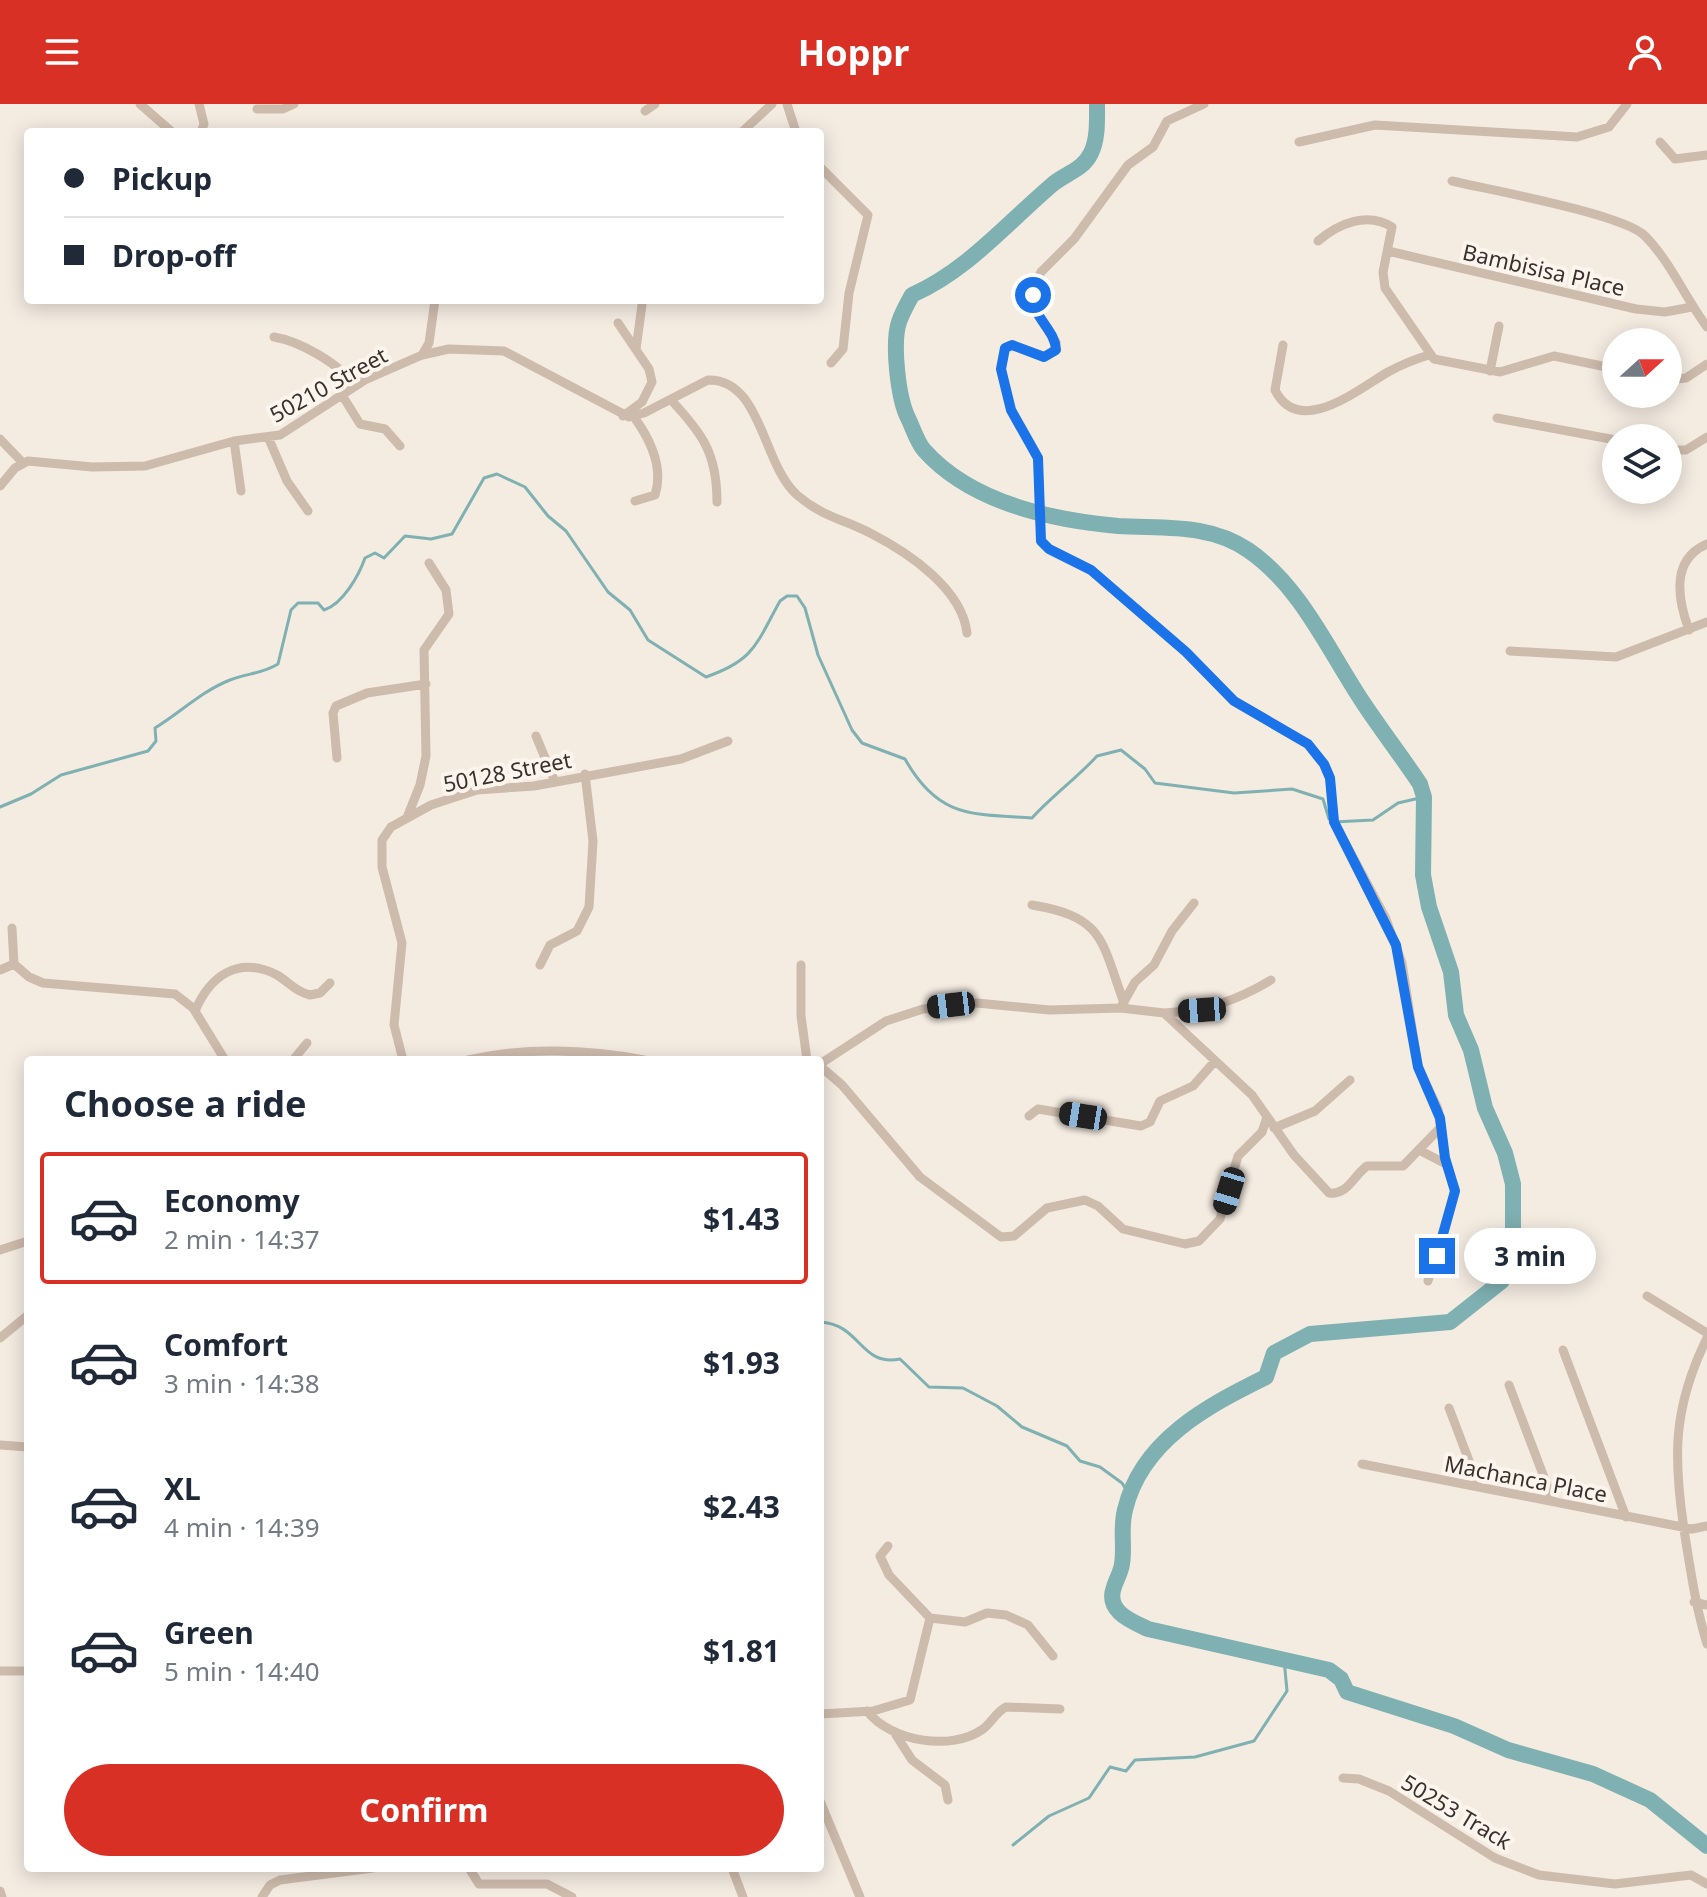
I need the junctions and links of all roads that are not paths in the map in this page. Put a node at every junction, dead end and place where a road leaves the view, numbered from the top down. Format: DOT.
graph roads {
  1 [pos="140,104"];
  2 [pos="199,104"];
  3 [pos="294,104"];
  4 [pos="655,104"];
  5 [pos="772,104"];
  6 [pos="787,104"];
  7 [pos="1204,104"];
  8 [pos="1627,104"];
  9 [pos="257,109"];
  10 [pos="645,111"];
  11 [pos="167,128"];
  12 [pos="202,128"];
  13 [pos="746,128"];
  14 [pos="795,128"];
  15 [pos="1299,142"];
  16 [pos="1660,142"];
  17 [pos="1707,155"];
  18 [pos="824,171"];
  19 [pos="1452,181"];
  20 [pos="1318,241"];
  21 [pos="1388,251"];
  22 [pos="434,304"];
  23 [pos="642,305"];
  24 [pos="1692,307"];
  25 [pos="618,323"];
  26 [pos="1499,326"];
  27 [pos="1707,327"];
  28 [pos="274,337"];
  29 [pos="1283,345"];
  30 [pos="636,349"];
  31 [pos="422,355"];
  32 [pos="1429,355"];
  33 [pos="831,363"];
  34 [pos="1707,364"];
  35 [pos="1602,366"];
  36 [pos="1490,371"];
  37 [pos="1682,378"];
  38 [pos="354,386"];
  39 [pos="342,395"];
  40 [pos="671,400"];
  41 [pos="623,416"];
  42 [pos="634,417"];
  43 [pos="1497,418"];
  44 [pos="268,437"];
  45 [pos="1602,437"];
  46 [pos="1707,437"];
  47 [pos="0,439"];
  48 [pos="234,441"];
  49 [pos="400,446"];
  50 [pos="1682,450"];
  51 [pos="23,463"];
  52 [pos="0,486"];
  53 [pos="241,491"];
  54 [pos="635,501"];
  55 [pos="717,502"];
  56 [pos="308,511"];
  57 [pos="1707,544"];
  58 [pos="429,563"];
  59 [pos="1707,622"];
  60 [pos="1689,630"];
  61 [pos="967,633"];
  62 [pos="1510,651"];
  63 [pos="426,684"];
  64 [pos="536,736"];
  65 [pos="728,741"];
  66 [pos="337,758"];
  67 [pos="585,774"];
  68 [pos="555,782"];
  69 [pos="407,816"];
  70 [pos="1194,903"];
  71 [pos="1032,905"];
  72 [pos="12,928"];
  73 [pos="14,964"];
  74 [pos="540,965"];
  75 [pos="801,965"];
  76 [pos="0,970"];
  77 [pos="1271,980"];
  78 [pos="330,983"];
  79 [pos="1122,1005"];
  80 [pos="195,1011"];
  81 [pos="1164,1013"];
  82 [pos="307,1043"];
  83 [pos="223,1056"];
  84 [pos="296,1056"];
  85 [pos="402,1056"];
  86 [pos="522,1056"];
  87 [pos="611,1056"];
  88 [pos="806,1056"];
  89 [pos="1215,1061"];
  90 [pos="824,1062"];
  91 [pos="824,1069"];
  92 [pos="1350,1080"];
  93 [pos="1029,1116"];
  94 [pos="1267,1117"];
  95 [pos="1274,1128"];
  96 [pos="1440,1128"];
  97 [pos="1421,1151"];
  98 [pos="1446,1164"];
  99 [pos="24,1242"];
  100 [pos="0,1250"];
  101 [pos="1428,1281"];
  102 [pos="1647,1296"];
  103 [pos="24,1318"];
  104 [pos="1707,1336"];
  105 [pos="0,1338"];
  106 [pos="1563,1350"];
  107 [pos="1509,1385"];
  108 [pos="1449,1408"];
  109 [pos="0,1445"];
  110 [pos="24,1447"];
  111 [pos="1362,1464"];
  112 [pos="1479,1487"];
  113 [pos="1553,1501"];
  114 [pos="1626,1517"];
  115 [pos="1707,1526"];
  116 [pos="1684,1527"];
  117 [pos="888,1546"];
  118 [pos="1694,1602"];
  119 [pos="1707,1605"];
  120 [pos="930,1618"];
  121 [pos="1707,1644"];
  122 [pos="1053,1656"];
  123 [pos="0,1671"];
  124 [pos="24,1671"];
  125 [pos="1060,1709"];
  126 [pos="867,1711"];
  127 [pos="824,1714"];
  128 [pos="896,1735"];
  129 [pos="1343,1778"];
  130 [pos="948,1800"];
  131 [pos="824,1811"];
  132 [pos="342,1872"];
  133 [pos="472,1872"];
  134 [pos="734,1872"];
  135 [pos="1707,1884"];
  136 [pos="0,1891"];
  137 [pos="2,1897"];
  138 [pos="262,1897"];
  139 [pos="572,1897"];
  140 [pos="743,1897"];
  141 [pos="860,1897"];
  1 -- 11 [label="street"];
  2 -- 12 [label="street"];
  3 -- 9 [label="street"];
  4 -- 10 [label="street"];
  5 -- 13 [label="street"];
  6 -- 14 [label="street"];
  7 -- 96 [label="street"];
  8 -- 15 [label="street"];
  16 -- 17 [label="street"];
  18 -- 33 [label="street"];
  19 -- 24 [label="street"];
  20 -- 21 [label="street"];
  21 -- 24 [label="street, Bambisisa Place"];
  21 -- 32 [label="street"];
  22 -- 31 [label="street"];
  23 -- 30 [label="street"];
  24 -- 27 [label="street"];
  25 -- 30 [label="street"];
  26 -- 36 [label="street"];
  28 -- 38 [label="street"];
  29 -- 32 [label="street"];
  30 -- 41 [label="street"];
  31 -- 38 [label="street, 50210 Street"];
  31 -- 41 [label="street, 50210 Street"];
  32 -- 36 [label="street"];
  34 -- 37 [label="street"];
  35 -- 36 [label="street"];
  38 -- 39 [label="street, 50210 Street"];
  39 -- 44 [label="street, 50210 Street"];
  39 -- 49 [label="street"];
  40 -- 42 [label="street, 50210 Street"];
  40 -- 55 [label="street"];
  40 -- 61 [label="street, 50210 Street"];
  41 -- 42 [label="street, 50210 Street"];
  42 -- 54 [label="street"];
  43 -- 45 [label="street"];
  44 -- 48 [label="street, 50210 Street"];
  44 -- 56 [label="street"];
  46 -- 50 [label="street"];
  47 -- 51 [label="street"];
  48 -- 51 [label="street, 50210 Street"];
  48 -- 53 [label="street"];
  51 -- 52 [label="street"];
  57 -- 60 [label="street"];
  58 -- 63 [label="street"];
  59 -- 60 [label="street"];
  60 -- 62 [label="street"];
  63 -- 66 [label="street"];
  63 -- 69 [label="street"];
  64 -- 68 [label="street"];
  65 -- 67 [label="street, 50128 Street"];
  67 -- 68 [label="street, 50128 Street"];
  67 -- 74 [label="street"];
  68 -- 69 [label="street, 50128 Street"];
  69 -- 85 [label="street, 50128 Street"];
  70 -- 79 [label="street"];
  71 -- 79 [label="street"];
  72 -- 73 [label="street"];
  73 -- 76 [label="street"];
  73 -- 80 [label="street"];
  75 -- 88 [label="street"];
  77 -- 81 [label="street"];
  78 -- 80 [label="street"];
  79 -- 81 [label="street"];
  79 -- 90 [label="street"];
  80 -- 83 [label="street"];
  81 -- 89 [label="street"];
  82 -- 84 [label="street"];
  86 -- 87 [label="street"];
  89 -- 93 [label="street"];
  89 -- 94 [label="street"];
  91 -- 94 [label="street"];
  92 -- 95 [label="street"];
  94 -- 95 [label="street"];
  95 -- 97 [label="street"];
  96 -- 97 [label="street"];
  96 -- 98 [label="street"];
  97 -- 98 [label="street"];
  98 -- 101 [label="street"];
  99 -- 100 [label="street"];
  102 -- 104 [label="street"];
  103 -- 105 [label="street"];
  104 -- 116 [label="street"];
  106 -- 114 [label="street"];
  107 -- 113 [label="street"];
  108 -- 112 [label="street"];
  109 -- 110 [label="street"];
  111 -- 112 [label="street, Machanca Place"];
  112 -- 113 [label="street, Machanca Place"];
  113 -- 114 [label="street, Machanca Place"];
  114 -- 116 [label="street, Machanca Place"];
  115 -- 116 [label="street, Machanca Place"];
  116 -- 118 [label="street"];
  117 -- 120 [label="street"];
  118 -- 119 [label="street"];
  118 -- 121 [label="street"];
  120 -- 122 [label="street"];
  120 -- 126 [label="street"];
  123 -- 124 [label="street"];
  125 -- 128 [label="street"];
  126 -- 127 [label="street"];
  126 -- 128 [label="street"];
  128 -- 130 [label="street"];
  129 -- 135 [label="street, 50253 Track"];
  131 -- 141 [label="street"];
  132 -- 138 [label="street"];
  133 -- 139 [label="street"];
  134 -- 140 [label="street"];
  136 -- 137 [label="street"];
}
